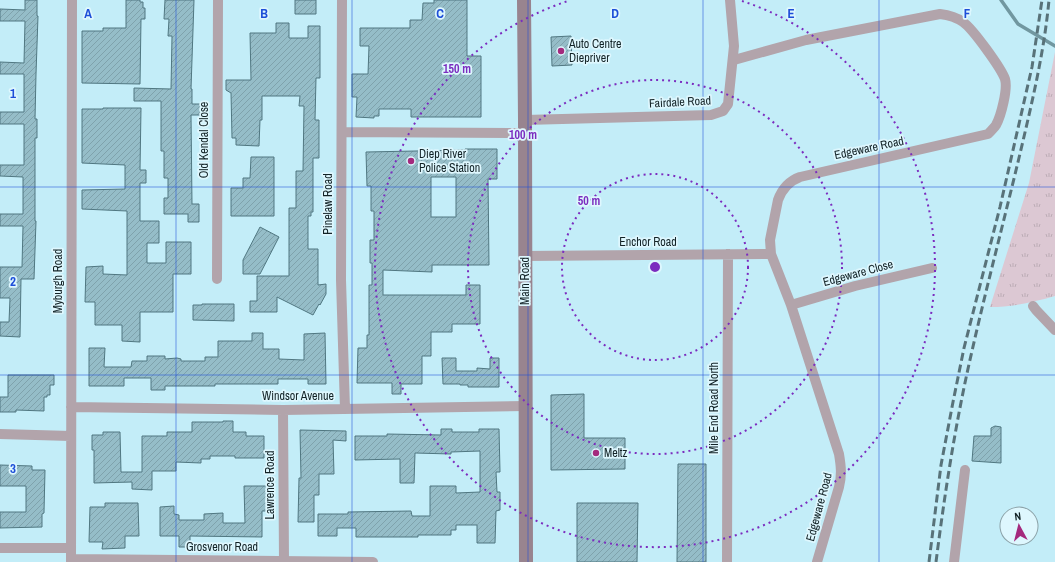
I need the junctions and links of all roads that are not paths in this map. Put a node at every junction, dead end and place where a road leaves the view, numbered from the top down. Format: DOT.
graph roads {
  1 [pos="72,0"];
  2 [pos="218,0"];
  3 [pos="342,0"];
  4 [pos="524,0"];
  5 [pos="730,0"];
  6 [pos="734,60"];
  7 [pos="525,127"];
  8 [pos="342,132"];
  9 [pos="728,254"];
  10 [pos="771,254"];
  11 [pos="525,256"];
  12 [pos="932,268"];
  13 [pos="217,280"];
  14 [pos="790,305"];
  15 [pos="1033,306"];
  16 [pos="1055,330"];
  17 [pos="526,406"];
  18 [pos="71,407"];
  19 [pos="345,409"];
  20 [pos="283,410"];
  21 [pos="0,434"];
  22 [pos="71,436"];
  23 [pos="965,470"];
  24 [pos="0,548"];
  25 [pos="71,548"];
  26 [pos="71,561"];
  27 [pos="284,561"];
  28 [pos="373,562"];
  29 [pos="526,562"];
  30 [pos="727,562"];
  31 [pos="817,562"];
  32 [pos="954,562"];
  1 -- 18 [label="street, Myburgh Road"];
  2 -- 13 [label="street, Old Kendal Close"];
  3 -- 8 [label="street, Pinelaw Road"];
  4 -- 7 [label="main road, Main Road"];
  5 -- 6 [label="street, Fairdale Road"];
  6 -- 7 [label="street, Fairdale Road"];
  6 -- 10 [label="street, Edgeware Road"];
  7 -- 8 [label="street, Fairdale Road"];
  7 -- 11 [label="main road, Main Road"];
  8 -- 19 [label="street, Pinelaw Road"];
  9 -- 10 [label="street, Enchor Road"];
  9 -- 11 [label="street, Enchor Road"];
  9 -- 30 [label="street, Mile End Road North"];
  10 -- 14 [label="street, Edgeware Road"];
  11 -- 17 [label="main road, Main Road"];
  12 -- 14 [label="street, Edgeware Close"];
  14 -- 31 [label="street, Edgeware Road"];
  15 -- 16 [label="street"];
  17 -- 19 [label="street, Windsor Avenue"];
  17 -- 29 [label="main road, Main Road"];
  18 -- 20 [label="street, Windsor Avenue"];
  18 -- 22 [label="street, Myburgh Road"];
  19 -- 20 [label="street, Windsor Avenue"];
  20 -- 27 [label="street, Lawrence Road"];
  21 -- 22 [label="street"];
  22 -- 25 [label="street, Myburgh Road"];
  23 -- 32 [label="street"];
  24 -- 25 [label="street"];
  25 -- 26 [label="street, Myburgh Road"];
  26 -- 27 [label="street, Grosvenor Road"];
  27 -- 28 [label="street, Grosvenor Road"];
}
